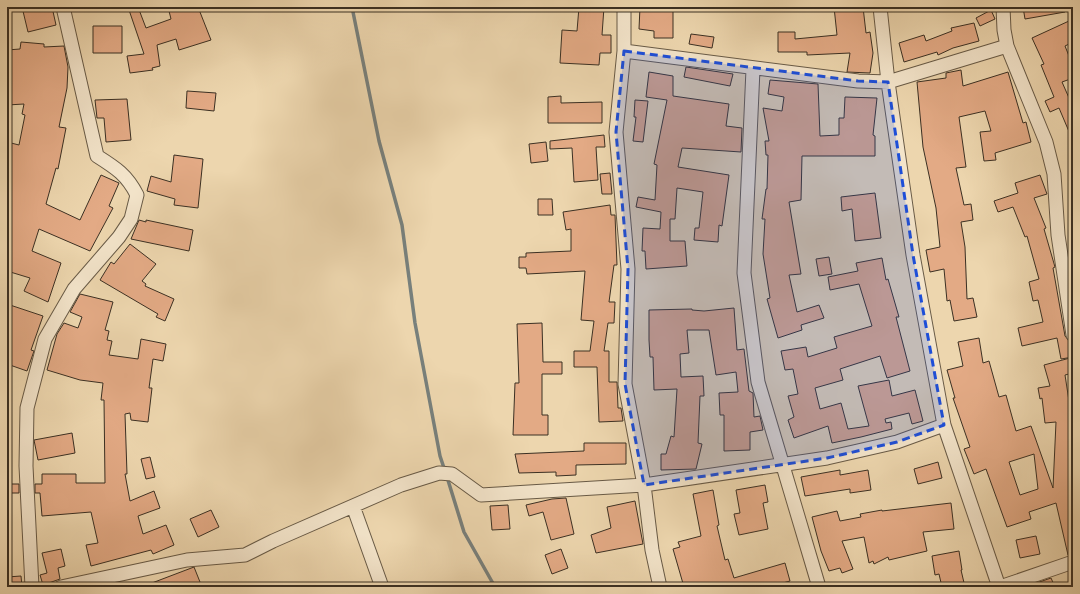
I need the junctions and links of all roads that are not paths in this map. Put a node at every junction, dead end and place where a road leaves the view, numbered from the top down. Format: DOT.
graph roads {
  1 [pos="64,7"];
  2 [pos="624,7"];
  3 [pos="880,7"];
  4 [pos="1003,7"];
  5 [pos="1007,46"];
  6 [pos="624,51"];
  7 [pos="753,69"];
  8 [pos="888,82"];
  9 [pos="1070,295"];
  10 [pos="1073,335"];
  11 [pos="944,425"];
  12 [pos="783,463"];
  13 [pos="644,485"];
  14 [pos="353,506"];
  15 [pos="1073,562"];
  16 [pos="32,587"];
  17 [pos="61,587"];
  18 [pos="382,587"];
  19 [pos="660,587"];
  20 [pos="819,587"];
  21 [pos="999,587"];
  1 -- 16 [label="street"];
  2 -- 6 [label="street"];
  3 -- 8 [label="street"];
  4 -- 5 [label="street"];
  5 -- 8 [label="street"];
  5 -- 9 [label="street"];
  6 -- 7 [label="street"];
  6 -- 13 [label="street"];
  7 -- 8 [label="street"];
  7 -- 12 [label="street"];
  8 -- 11 [label="street"];
  9 -- 10 [label="street"];
  11 -- 12 [label="street"];
  11 -- 21 [label="street"];
  12 -- 13 [label="street"];
  12 -- 20 [label="street"];
  13 -- 14 [label="street"];
  13 -- 19 [label="street"];
  14 -- 17 [label="street"];
  14 -- 18 [label="street"];
  15 -- 21 [label="street"];
}
